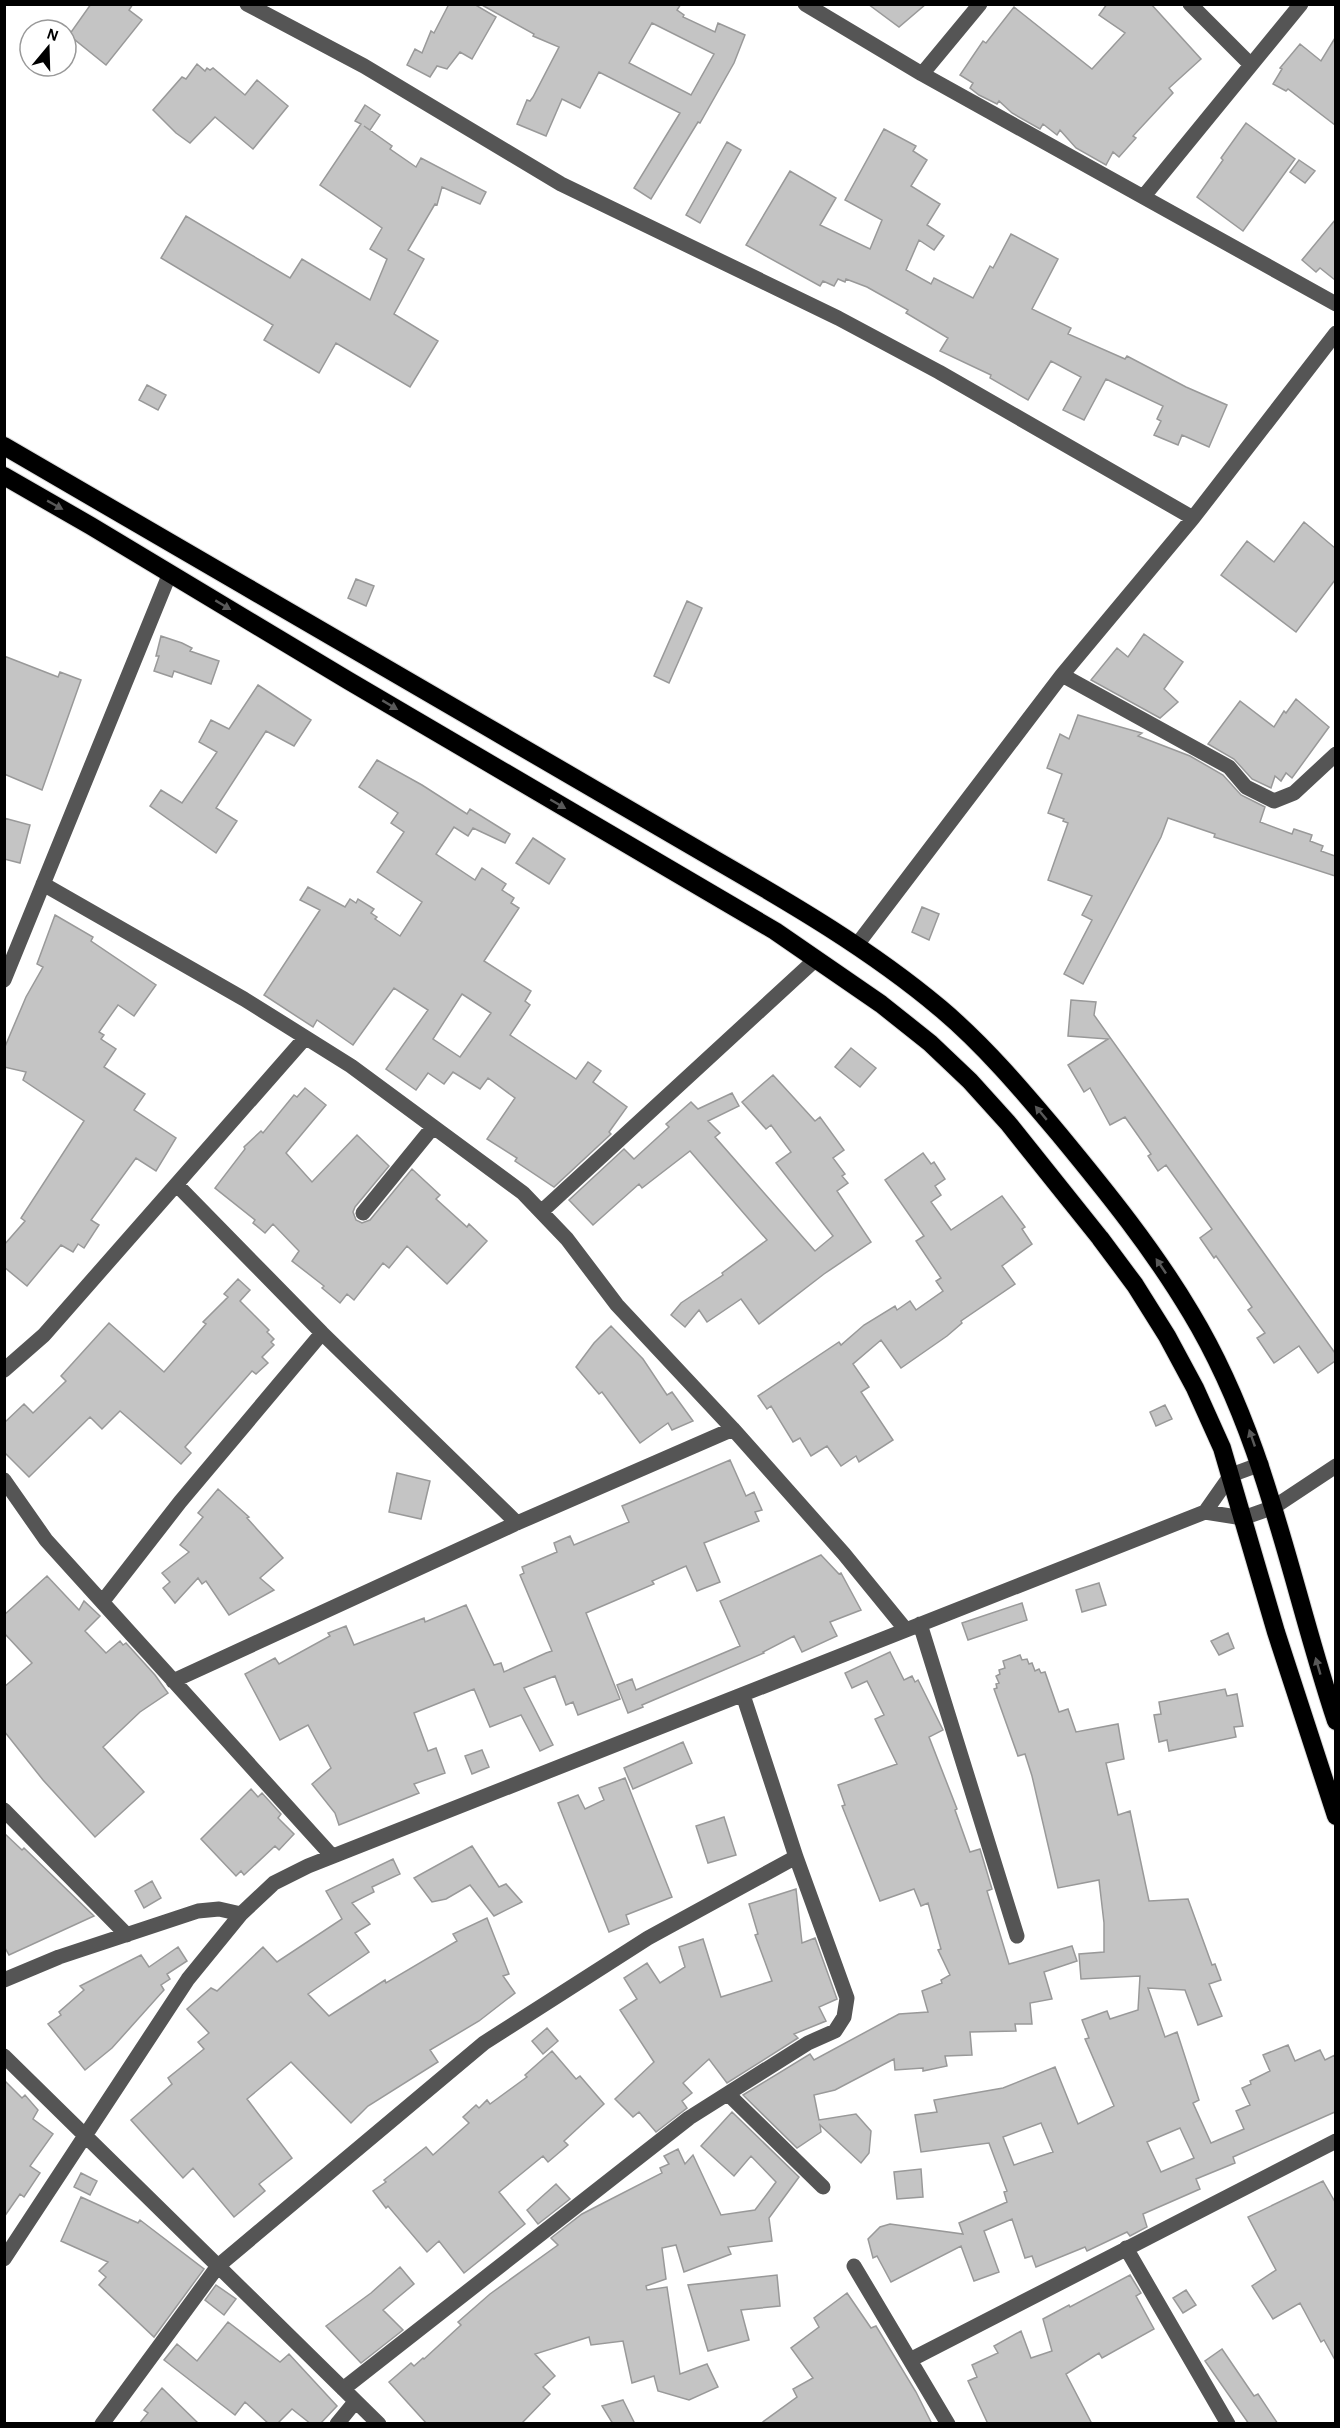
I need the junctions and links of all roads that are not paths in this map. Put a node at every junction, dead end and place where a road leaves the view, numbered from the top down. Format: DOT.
graph roads {
  1 [pos="248,4"];
  2 [pos="805,4"];
  3 [pos="980,4"];
  4 [pos="1190,4"];
  5 [pos="1301,4"];
  6 [pos="1251,65"];
  7 [pos="922,74"];
  8 [pos="1144,196"];
  9 [pos="1335,304"];
  10 [pos="1335,333"];
  11 [pos="4,446"];
  12 [pos="4,476"];
  13 [pos="1193,518"];
  14 [pos="170,573"];
  15 [pos="1062,675"];
  16 [pos="1335,754"];
  17 [pos="43,884"];
  18 [pos="856,946"];
  19 [pos="815,960"];
  20 [pos="4,980"];
  21 [pos="305,1038"];
  22 [pos="433,1127"];
  23 [pos="177,1185"];
  24 [pos="541,1212"];
  25 [pos="363,1213"];
  26 [pos="322,1333"];
  27 [pos="4,1370"];
  28 [pos="733,1429"];
  29 [pos="1261,1464"];
  30 [pos="1335,1467"];
  31 [pos="1231,1476"];
  32 [pos="4,1480"];
  33 [pos="1274,1507"];
  34 [pos="1205,1512"];
  35 [pos="1243,1518"];
  36 [pos="516,1523"];
  37 [pos="103,1601"];
  38 [pos="920,1624"];
  39 [pos="906,1630"];
  40 [pos="173,1681"];
  41 [pos="742,1695"];
  42 [pos="1335,1721"];
  43 [pos="4,1810"];
  44 [pos="1335,1816"];
  45 [pos="332,1856"];
  46 [pos="796,1857"];
  47 [pos="241,1914"];
  48 [pos="127,1935"];
  49 [pos="1017,1936"];
  50 [pos="4,1980"];
  51 [pos="4,2056"];
  52 [pos="728,2094"];
  53 [pos="87,2136"];
  54 [pos="1335,2141"];
  55 [pos="823,2187"];
  56 [pos="1126,2248"];
  57 [pos="4,2259"];
  58 [pos="218,2266"];
  59 [pos="854,2266"];
  60 [pos="910,2360"];
  61 [pos="343,2389"];
  62 [pos="356,2402"];
  63 [pos="102,2424"];
  64 [pos="337,2424"];
  65 [pos="379,2424"];
  66 [pos="948,2424"];
  67 [pos="1228,2424"];
  1 -- 13 [label="street"];
  2 -- 7 [label="street"];
  3 -- 7 [label="street"];
  4 -- 6 [label="street"];
  5 -- 6 [label="street"];
  6 -- 8 [label="street"];
  7 -- 8 [label="street"];
  8 -- 9 [label="street"];
  10 -- 13 [label="street"];
  11 -- 18 [label="highway"];
  12 -- 14 [label="highway, one-way"];
  13 -- 15 [label="street"];
  14 -- 17 [label="street"];
  14 -- 19 [label="highway, one-way"];
  15 -- 16 [label="street"];
  15 -- 18 [label="street"];
  17 -- 20 [label="street"];
  17 -- 21 [label="street"];
  29 -- 18 [label="highway, one-way"];
  19 -- 24 [label="street"];
  19 -- 31 [label="highway"];
  21 -- 22 [label="street"];
  21 -- 23 [label="street"];
  22 -- 24 [label="street"];
  22 -- 25 [label="street"];
  23 -- 26 [label="street"];
  23 -- 27 [label="street"];
  24 -- 28 [label="street"];
  26 -- 36 [label="street"];
  26 -- 37 [label="street"];
  28 -- 36 [label="street"];
  28 -- 39 [label="street"];
  29 -- 31 [label="street"];
  29 -- 33 [label="highway"];
  30 -- 33 [label="street"];
  31 -- 34 [label="street"];
  31 -- 35 [label="highway"];
  32 -- 37 [label="street"];
  33 -- 35 [label="street"];
  42 -- 33 [label="highway, one-way"];
  34 -- 35 [label="street"];
  34 -- 38 [label="street"];
  35 -- 44 [label="highway"];
  36 -- 40 [label="street"];
  37 -- 40 [label="street"];
  38 -- 39 [label="street"];
  38 -- 49 [label="street"];
  39 -- 41 [label="street"];
  40 -- 45 [label="street"];
  41 -- 45 [label="street"];
  41 -- 46 [label="street"];
  43 -- 48 [label="street"];
  45 -- 47 [label="street"];
  46 -- 52 [label="street"];
  46 -- 58 [label="street"];
  47 -- 48 [label="street"];
  47 -- 53 [label="street"];
  48 -- 50 [label="street"];
  51 -- 53 [label="street"];
  52 -- 55 [label="street"];
  52 -- 61 [label="street"];
  53 -- 57 [label="street"];
  53 -- 58 [label="street"];
  54 -- 56 [label="street"];
  56 -- 60 [label="street"];
  56 -- 67 [label="street"];
  58 -- 61 [label="street"];
  58 -- 63 [label="street"];
  59 -- 60 [label="street"];
  60 -- 66 [label="street"];
  61 -- 62 [label="street"];
  62 -- 64 [label="street"];
  62 -- 65 [label="street"];
}
